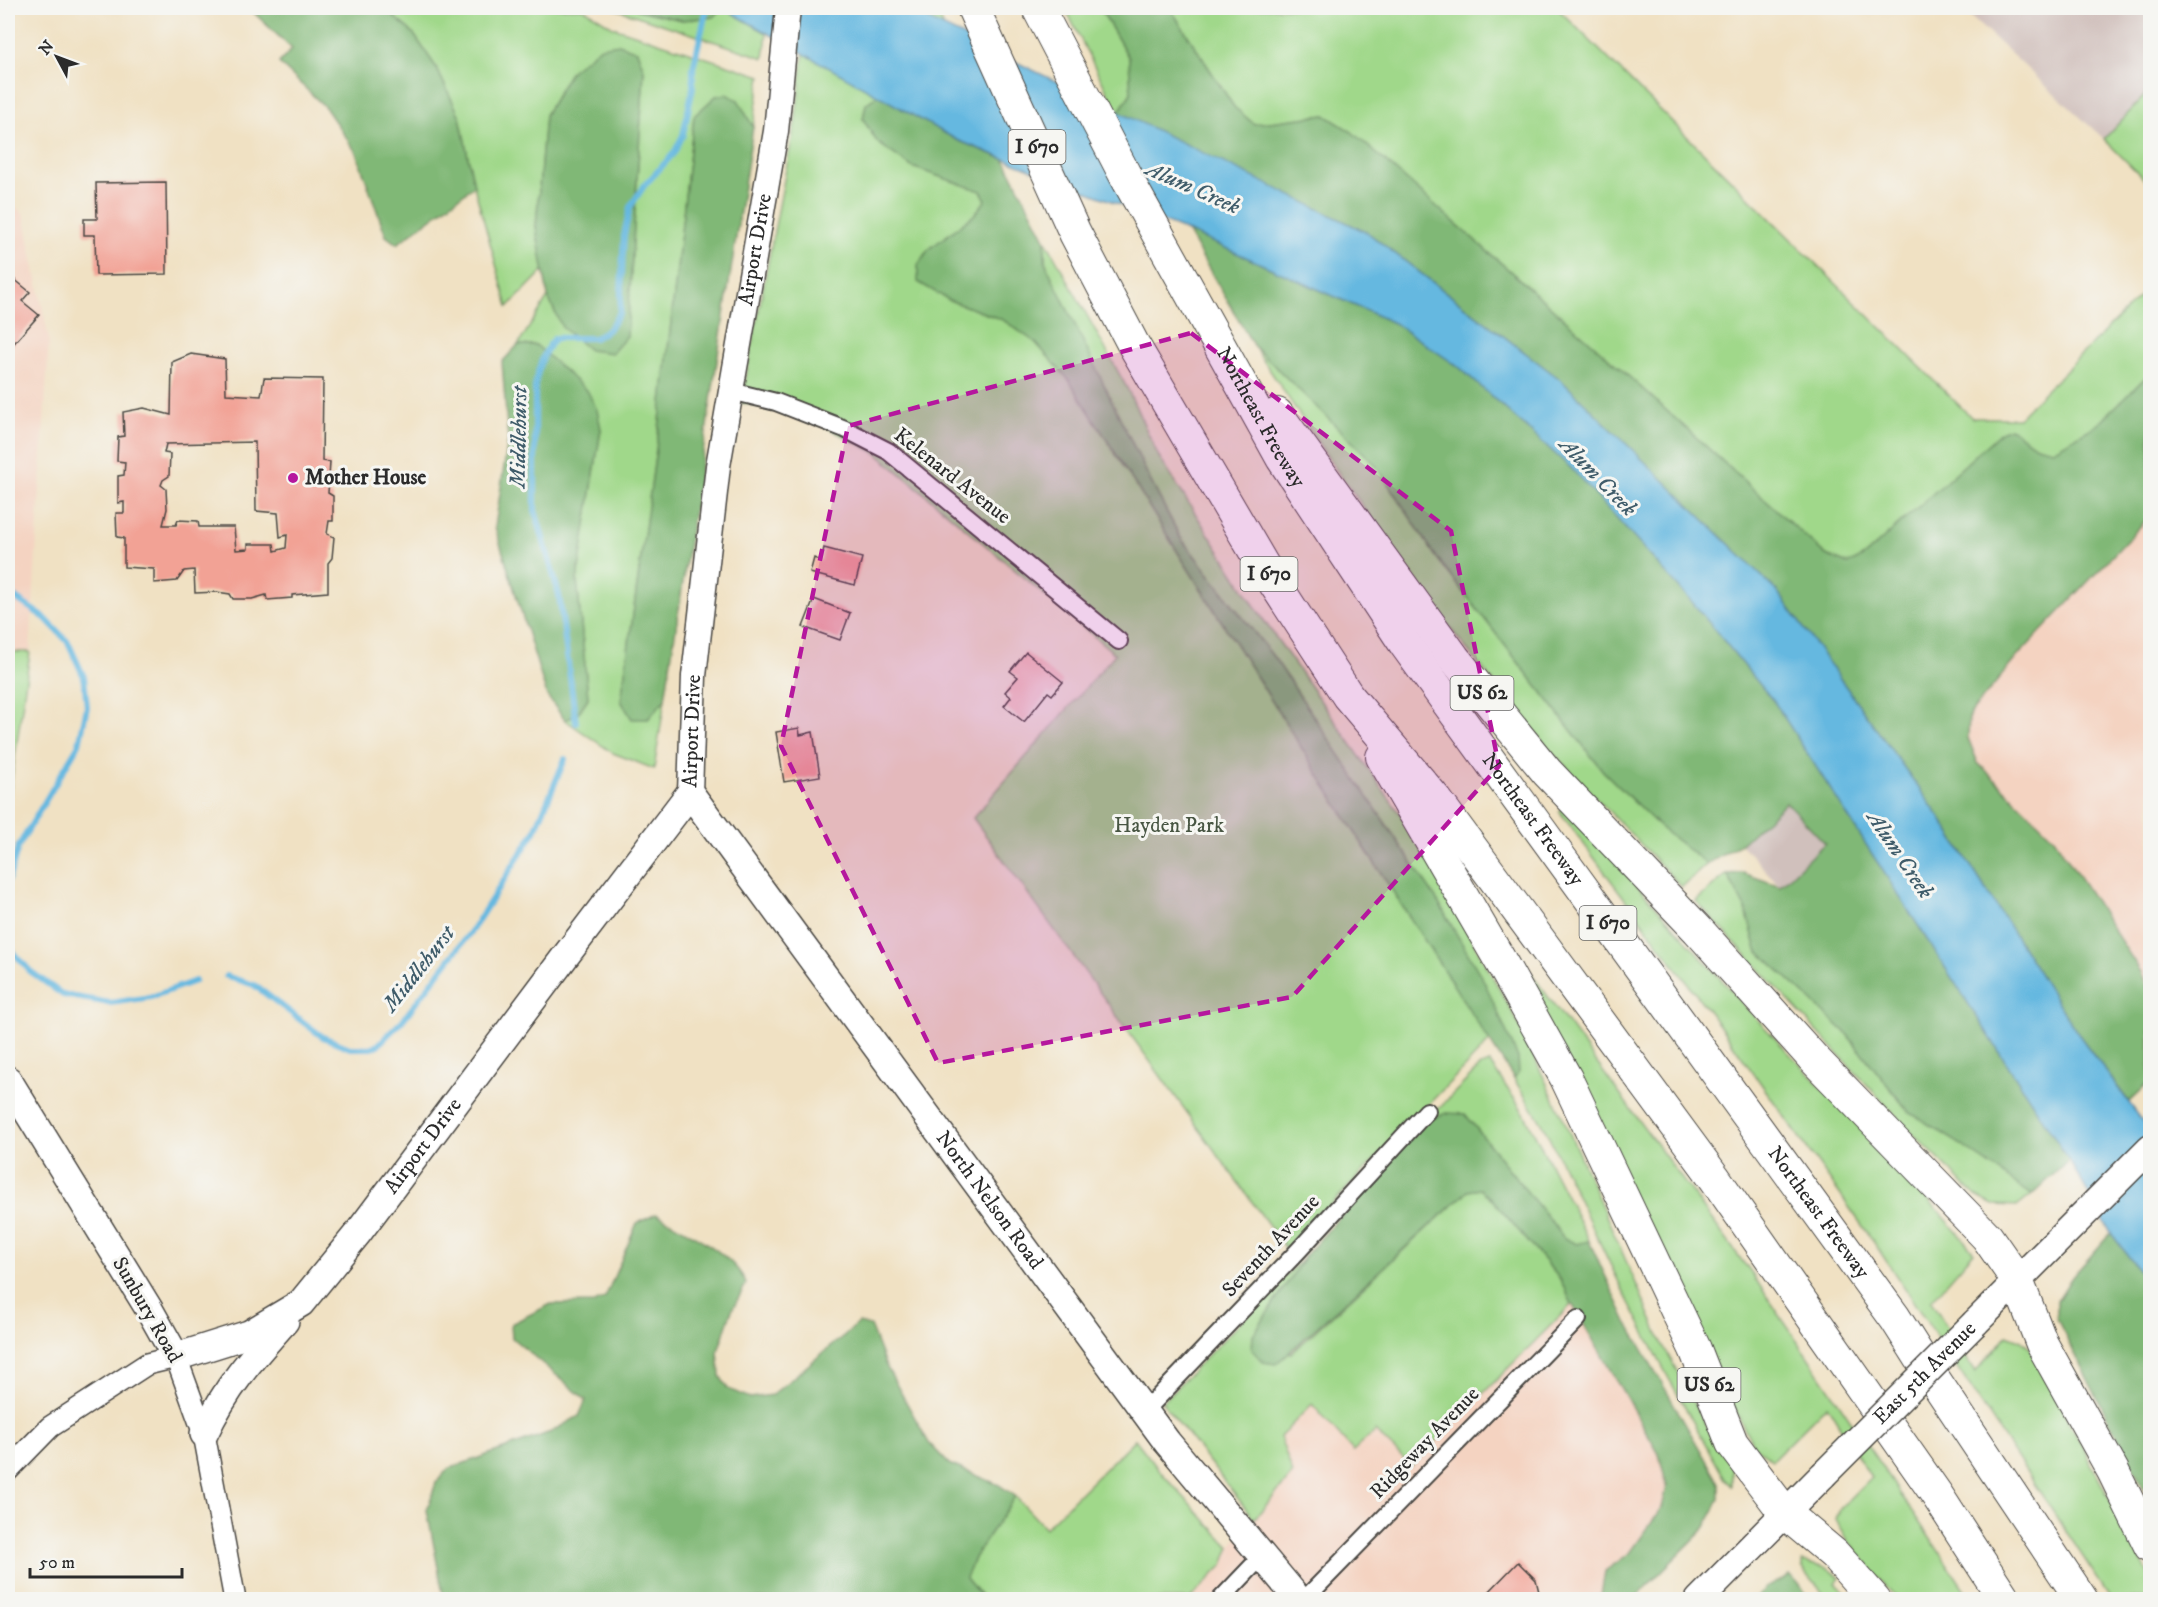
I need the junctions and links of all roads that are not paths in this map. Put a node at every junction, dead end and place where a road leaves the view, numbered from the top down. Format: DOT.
graph roads {
  1 [pos="788,8"];
  2 [pos="973,8"];
  3 [pos="1038,8"];
  4 [pos="1191,294"];
  5 [pos="731,391"];
  6 [pos="1119,641"];
  7 [pos="1348,696"];
  8 [pos="690,793"];
  9 [pos="8,1080"];
  10 [pos="1427,1111"];
  11 [pos="2151,1148"];
  12 [pos="2017,1280"];
  13 [pos="301,1303"];
  14 [pos="1578,1318"];
  15 [pos="176,1357"];
  16 [pos="1145,1411"];
  17 [pos="204,1434"];
  18 [pos="8,1470"];
  19 [pos="1785,1513"];
  20 [pos="2151,1546"];
  21 [pos="1262,1556"];
  22 [pos="235,1599"];
  23 [pos="1220,1599"];
  24 [pos="1299,1599"];
  25 [pos="1304,1599"];
  26 [pos="1700,1599"];
  27 [pos="1875,1599"];
  28 [pos="2005,1599"];
  29 [pos="2082,1599"];
  1 -- 5 [label="main road, Airport Drive"];
  2 -- 7 [label="highway, I 670"];
  3 -- 4 [label="highway, Northeast Freeway / I 670"];
  4 -- 12 [label="highway, US 62"];
  4 -- 29 [label="highway, Northeast Freeway / I 670"];
  5 -- 6 [label="street, Kelenard Avenue"];
  5 -- 8 [label="main road, Airport Drive"];
  7 -- 19 [label="highway, US 62"];
  7 -- 28 [label="highway, I 670"];
  8 -- 13 [label="main road, Airport Drive"];
  8 -- 16 [label="main road, North Nelson Road"];
  9 -- 15 [label="main road, Sunbury Road"];
  10 -- 16 [label="street, Seventh Avenue"];
  11 -- 12 [label="main road, East 5th Avenue"];
  12 -- 19 [label="main road, East 5th Avenue, bridge"];
  12 -- 20 [label="highway"];
  13 -- 15 [label="main road, Airport Drive"];
  13 -- 17 [label="main road"];
  14 -- 25 [label="street, Ridgeway Avenue"];
  15 -- 17 [label="street, Sunbury Road"];
  15 -- 18 [label="street"];
  16 -- 21 [label="main road, North Nelson Road"];
  17 -- 22 [label="street, Sunbury Road"];
  19 -- 26 [label="main road, East 5th Avenue"];
  19 -- 27 [label="highway"];
  21 -- 23 [label="street"];
  21 -- 24 [label="main road, North Nelson Road"];
}
